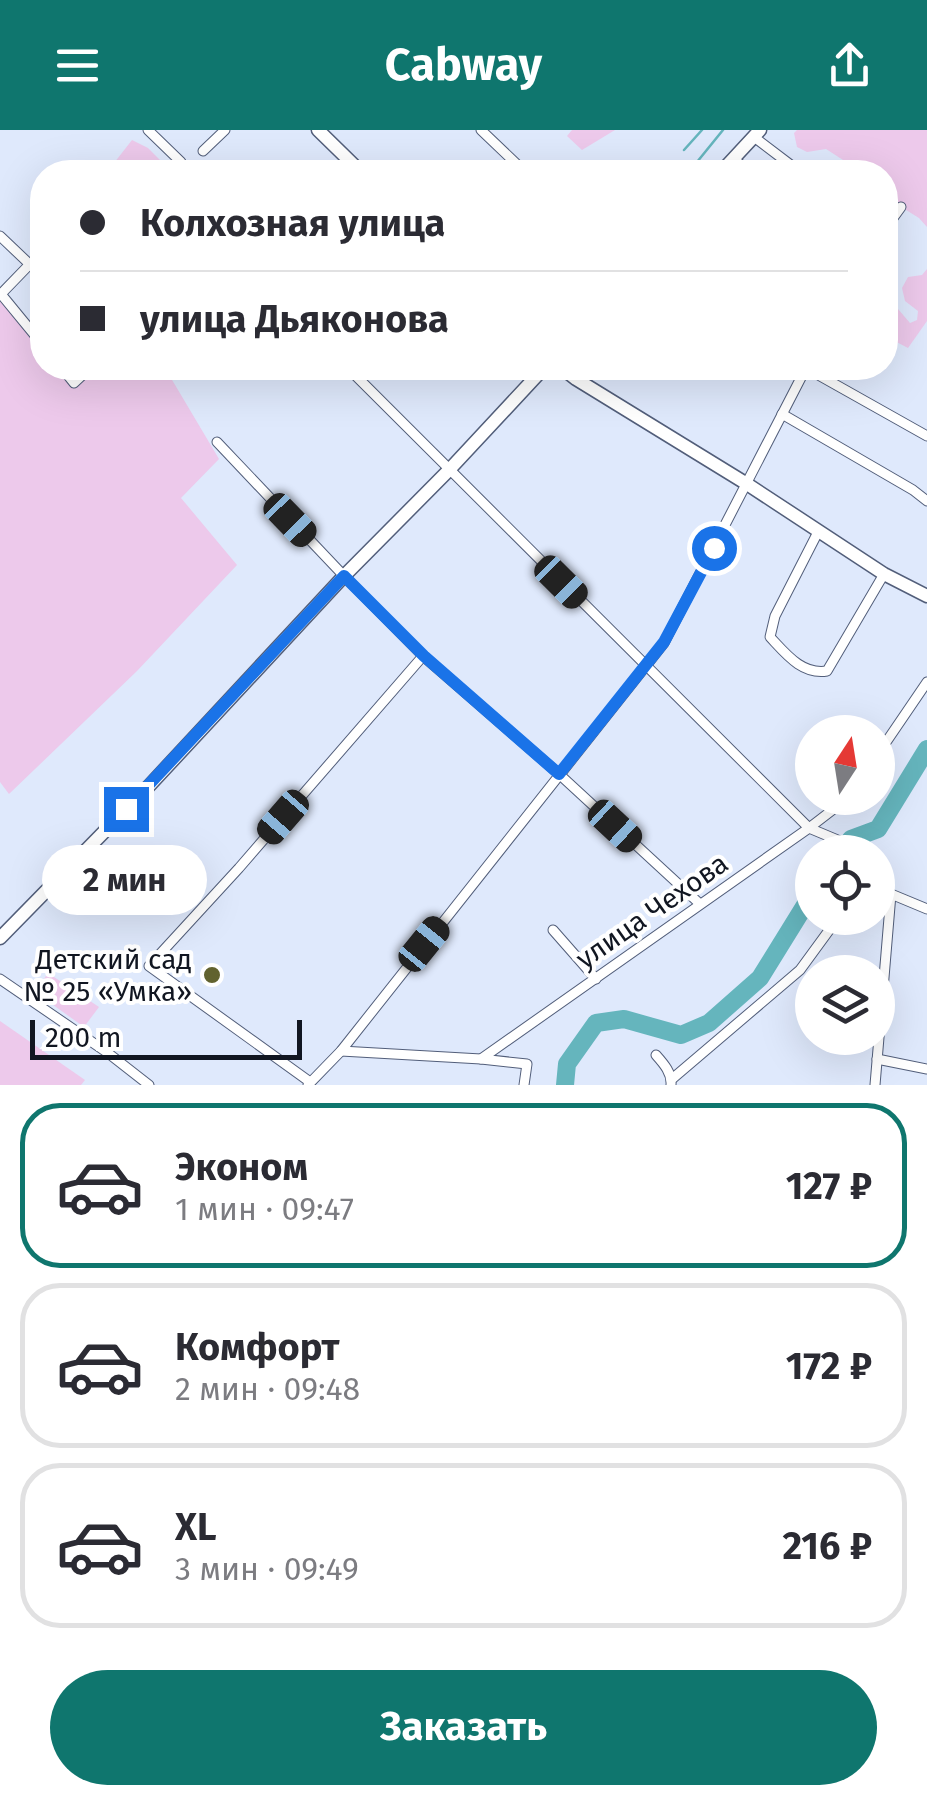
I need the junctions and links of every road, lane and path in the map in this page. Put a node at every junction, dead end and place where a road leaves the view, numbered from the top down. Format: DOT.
graph roads {
  1 [pos="148,130"];
  2 [pos="225,130"];
  3 [pos="318,130"];
  4 [pos="481,130"];
  5 [pos="757,133"];
  6 [pos="203,151"];
  7 [pos="178,160"];
  8 [pos="349,160"];
  9 [pos="512,160"];
  10 [pos="734,160"];
  11 [pos="787,160"];
  12 [pos="901,207"];
  13 [pos="898,211"];
  14 [pos="0,236"];
  15 [pos="30,264"];
  16 [pos="30,329"];
  17 [pos="360,380"];
  18 [pos="533,380"];
  19 [pos="578,380"];
  20 [pos="800,380"];
  21 [pos="827,380"];
  22 [pos="782,414"];
  23 [pos="927,436"];
  24 [pos="217,442"];
  25 [pos="449,470"];
  26 [pos="746,484"];
  27 [pos="927,501"];
  28 [pos="818,532"];
  29 [pos="884,574"];
  30 [pos="344,576"];
  31 [pos="927,596"];
  32 [pos="424,656"];
  33 [pos="645,666"];
  34 [pos="927,682"];
  35 [pos="895,729"];
  36 [pos="559,774"];
  37 [pos="826,815"];
  38 [pos="809,828"];
  39 [pos="826,835"];
  40 [pos="895,896"];
  41 [pos="700,904"];
  42 [pos="927,909"];
  43 [pos="553,930"];
  44 [pos="826,935"];
  45 [pos="887,935"];
  46 [pos="0,938"];
  47 [pos="0,979"];
  48 [pos="596,979"];
  49 [pos="341,1050"];
  50 [pos="656,1056"];
  51 [pos="878,1058"];
  52 [pos="481,1059"];
  53 [pos="927,1069"];
  54 [pos="671,1082"];
  55 [pos="309,1083"];
  56 [pos="149,1085"];
  57 [pos="524,1085"];
  58 [pos="875,1085"];
  1 -- 7 [label="street"];
  2 -- 6 [label="street"];
  3 -- 8 [label="main road"];
  4 -- 9 [label="street"];
  5 -- 10 [label="main road"];
  5 -- 11 [label="street"];
  12 -- 13 [label="street"];
  14 -- 15 [label="street"];
  15 -- 16 [label="street"];
  17 -- 25 [label="street"];
  18 -- 25 [label="main road"];
  19 -- 26 [label="main road"];
  20 -- 22 [label="street"];
  21 -- 23 [label="street"];
  22 -- 26 [label="street"];
  22 -- 27 [label="street"];
  24 -- 30 [label="street"];
  25 -- 30 [label="main road"];
  25 -- 33 [label="street"];
  26 -- 28 [label="main road"];
  26 -- 33 [label="street"];
  28 -- 29 [label="main road"];
  28 -- 29 [label="street"];
  29 -- 31 [label="main road"];
  30 -- 32 [label="street"];
  30 -- 46 [label="main road"];
  32 -- 36 [label="street"];
  32 -- 55 [label="street"];
  33 -- 36 [label="street"];
  33 -- 38 [label="street"];
  34 -- 35 [label="street"];
  36 -- 41 [label="street"];
  36 -- 49 [label="street"];
  37 -- 38 [label="street, улица Чехова"];
  38 -- 39 [label="street"];
  38 -- 41 [label="street, улица Чехова"];
  40 -- 42 [label="street"];
  41 -- 48 [label="street, улица Чехова"];
  43 -- 48 [label="street"];
  44 -- 54 [label="street"];
  45 -- 51 [label="street"];
  47 -- 56 [label="street"];
  48 -- 52 [label="street, улица Чехова"];
  49 -- 52 [label="street"];
  49 -- 55 [label="street"];
  50 -- 54 [label="street"];
  51 -- 53 [label="street"];
  51 -- 58 [label="street"];
  52 -- 57 [label="street"];
}
